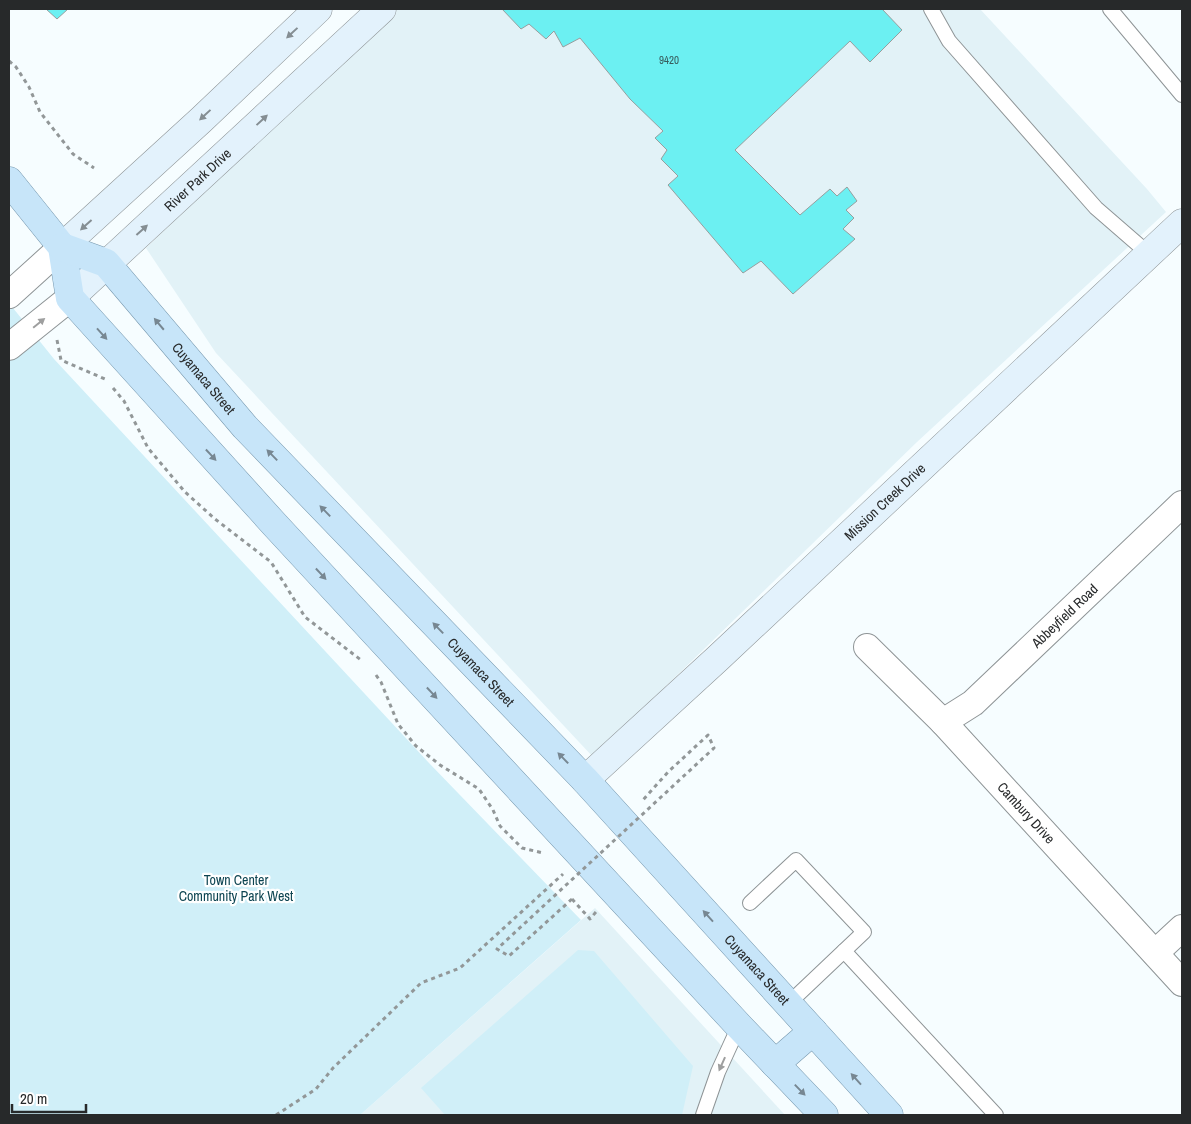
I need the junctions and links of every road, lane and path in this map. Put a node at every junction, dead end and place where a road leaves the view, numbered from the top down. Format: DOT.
graph roads {
  1 [pos="318,9"];
  2 [pos="382,9"];
  3 [pos="931,9"];
  4 [pos="1110,9"];
  5 [pos="9,61"];
  6 [pos="1182,95"];
  7 [pos="94,168"];
  8 [pos="9,181"];
  9 [pos="1182,223"];
  10 [pos="62,246"];
  11 [pos="1149,254"];
  12 [pos="106,262"];
  13 [pos="9,295"];
  14 [pos="70,298"];
  15 [pos="55,335"];
  16 [pos="9,347"];
  17 [pos="1182,504"];
  18 [pos="867,648"];
  19 [pos="366,663"];
  20 [pos="371,669"];
  21 [pos="943,722"];
  22 [pos="584,780"];
  23 [pos="643,800"];
  24 [pos="545,854"];
  25 [pos="557,868"];
  26 [pos="563,874"];
  27 [pos="574,887"];
  28 [pos="750,903"];
  29 [pos="590,906"];
  30 [pos="1182,928"];
  31 [pos="844,951"];
  32 [pos="1154,953"];
  33 [pos="1182,983"];
  34 [pos="788,1004"];
  35 [pos="739,1026"];
  36 [pos="812,1031"];
  37 [pos="775,1064"];
  38 [pos="276,1115"];
  39 [pos="703,1115"];
  40 [pos="824,1115"];
  41 [pos="889,1115"];
  42 [pos="996,1115"];
  1 -- 10 [label="street, one-way"];
  12 -- 2 [label="street, River Park Drive, one-way"];
  3 -- 11 [label="lane"];
  4 -- 6 [label="lane"];
  5 -- 7 [label="path"];
  8 -- 10 [label="main road"];
  9 -- 11 [label="street, Mission Creek Drive"];
  10 -- 12 [label="main road"];
  10 -- 13 [label="street"];
  10 -- 14 [label="main road"];
  11 -- 22 [label="street, Mission Creek Drive"];
  12 -- 14 [label="street, River Park Drive"];
  22 -- 12 [label="main road, Cuyamaca Street, one-way"];
  16 -- 14 [label="street, River Park Drive, one-way"];
  14 -- 35 [label="main road, one-way"];
  15 -- 19 [label="path"];
  17 -- 21 [label="street, Abbeyfield Road"];
  18 -- 21 [label="street, Cambury Drive"];
  20 -- 24 [label="path"];
  21 -- 32 [label="street, Cambury Drive"];
  34 -- 22 [label="main road, Cuyamaca Street, one-way"];
  23 -- 29 [label="path, bridge"];
  25 -- 26 [label="path"];
  26 -- 27 [label="path"];
  26 -- 38 [label="path"];
  28 -- 31 [label="lane"];
  30 -- 32 [label="street"];
  31 -- 34 [label="lane"];
  31 -- 42 [label="lane"];
  32 -- 33 [label="street, Cambury Drive"];
  34 -- 36 [label="main road, Cuyamaca Street"];
  35 -- 37 [label="main road"];
  35 -- 39 [label="lane, one-way"];
  36 -- 37 [label="main road"];
  41 -- 36 [label="main road, Cuyamaca Street, one-way"];
  37 -- 40 [label="main road, one-way"];
}
